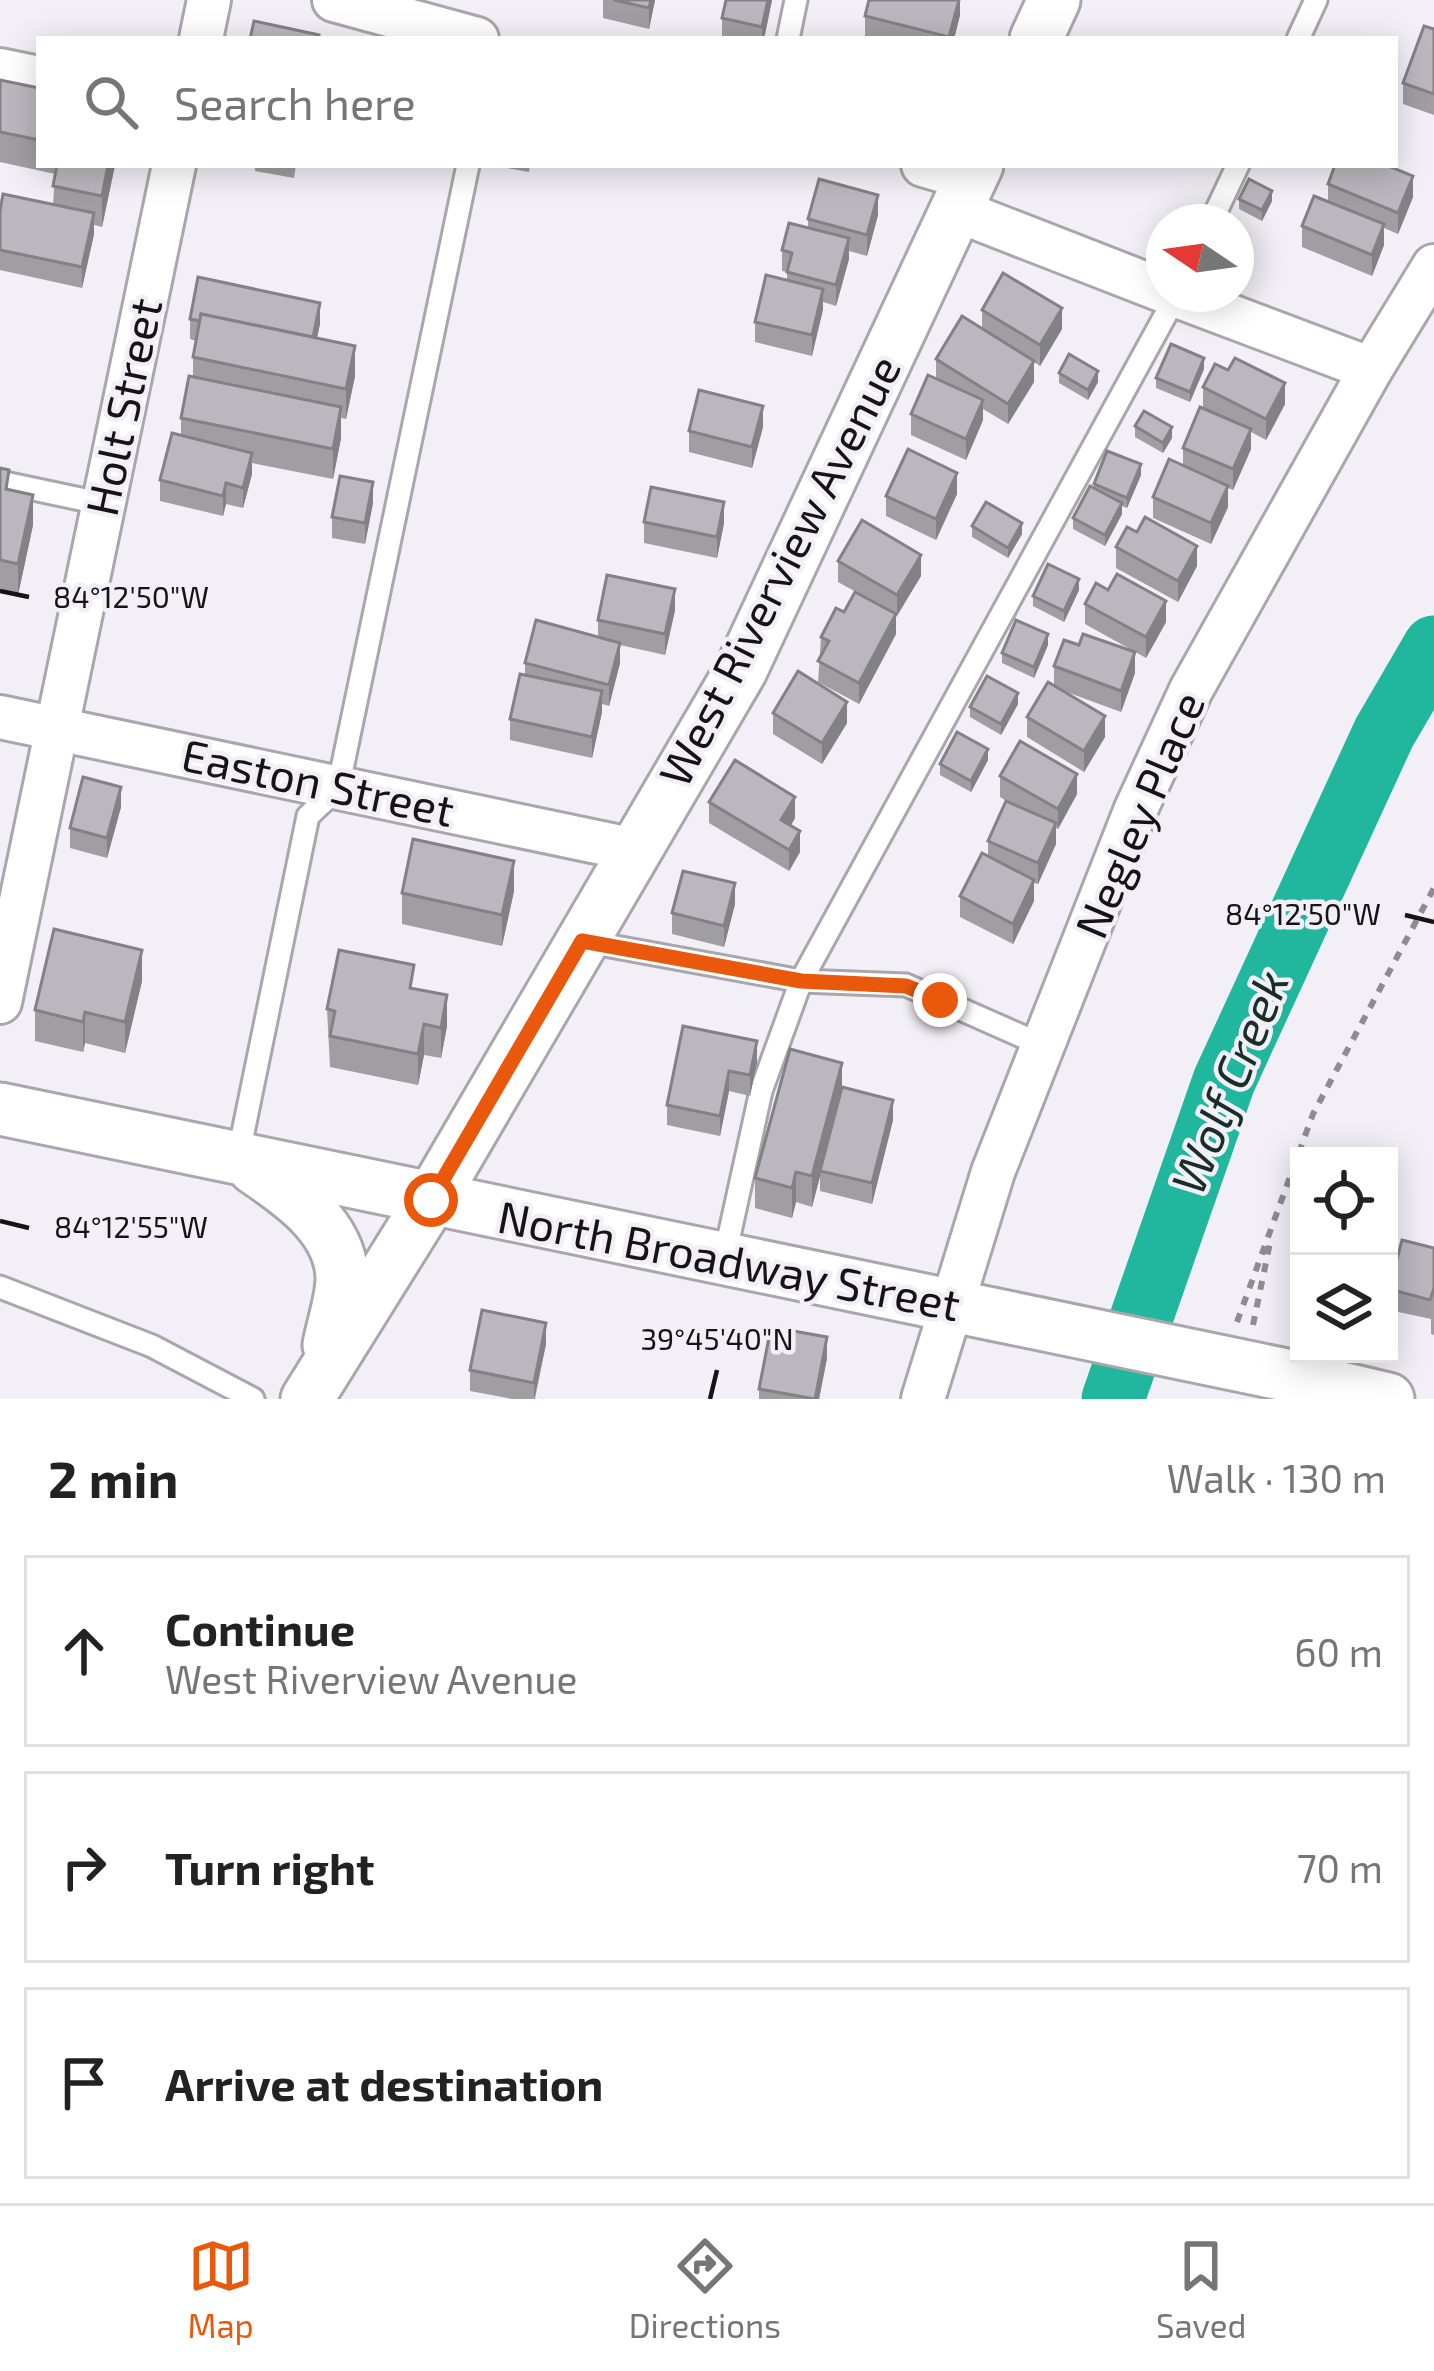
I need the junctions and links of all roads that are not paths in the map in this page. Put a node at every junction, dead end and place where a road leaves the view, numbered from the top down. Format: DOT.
graph roads {
  1 [pos="209,0"];
  2 [pos="334,0"];
  3 [pos="796,0"];
  4 [pos="1054,0"];
  5 [pos="1316,0"];
  6 [pos="202,36"];
  7 [pos="466,36"];
  8 [pos="789,36"];
  9 [pos="1037,36"];
  10 [pos="1299,36"];
  11 [pos="0,70"];
  12 [pos="36,77"];
  13 [pos="174,168"];
  14 [pos="467,168"];
  15 [pos="1237,168"];
  16 [pos="957,180"];
  17 [pos="1220,204"];
  18 [pos="1434,266"];
  19 [pos="1146,280"];
  20 [pos="1163,312"];
  21 [pos="1220,312"];
  22 [pos="1371,370"];
  23 [pos="0,482"];
  24 [pos="104,504"];
  25 [pos="0,717"];
  26 [pos="57,728"];
  27 [pos="338,788"];
  28 [pos="635,850"];
  29 [pos="582,941"];
  30 [pos="801,981"];
  31 [pos="0,1002"];
  32 [pos="1042,1046"];
  33 [pos="0,1108"];
  34 [pos="238,1158"];
  35 [pos="431,1200"];
  36 [pos="724,1259"];
  37 [pos="0,1286"];
  38 [pos="972,1310"];
  39 [pos="315,1386"];
  40 [pos="253,1399"];
  41 [pos="923,1399"];
  42 [pos="1388,1399"];
  1 -- 6 [label="street"];
  2 -- 7 [label="street"];
  3 -- 8 [label="lane"];
  4 -- 9 [label="street"];
  5 -- 10 [label="lane"];
  11 -- 12 [label="street"];
  13 -- 24 [label="street, Holt Street"];
  14 -- 27 [label="lane"];
  15 -- 17 [label="lane"];
  16 -- 19 [label="street"];
  16 -- 28 [label="street, West Riverview Avenue"];
  18 -- 22 [label="street, Negley Place"];
  20 -- 30 [label="lane"];
  21 -- 22 [label="street"];
  22 -- 32 [label="street, Negley Place"];
  23 -- 24 [label="lane"];
  24 -- 26 [label="street, Holt Street"];
  25 -- 26 [label="street, Easton Street"];
  26 -- 27 [label="street, Easton Street"];
  26 -- 31 [label="street, Holt Street"];
  27 -- 28 [label="street, Easton Street"];
  27 -- 34 [label="lane"];
  28 -- 29 [label="street, West Riverview Avenue"];
  29 -- 30 [label="lane"];
  29 -- 35 [label="street, West Riverview Avenue"];
  30 -- 32 [label="lane"];
  30 -- 36 [label="lane"];
  32 -- 38 [label="street, Negley Place"];
  33 -- 34 [label="street, North Broadway Street"];
  34 -- 35 [label="street, North Broadway Street"];
  34 -- 39 [label="street"];
  35 -- 36 [label="street, North Broadway Street"];
  35 -- 39 [label="street, West Riverview Avenue"];
  36 -- 38 [label="street, North Broadway Street"];
  37 -- 40 [label="lane"];
  38 -- 41 [label="street, Negley Place"];
  38 -- 42 [label="street, North Broadway Street, bridge"];
}
